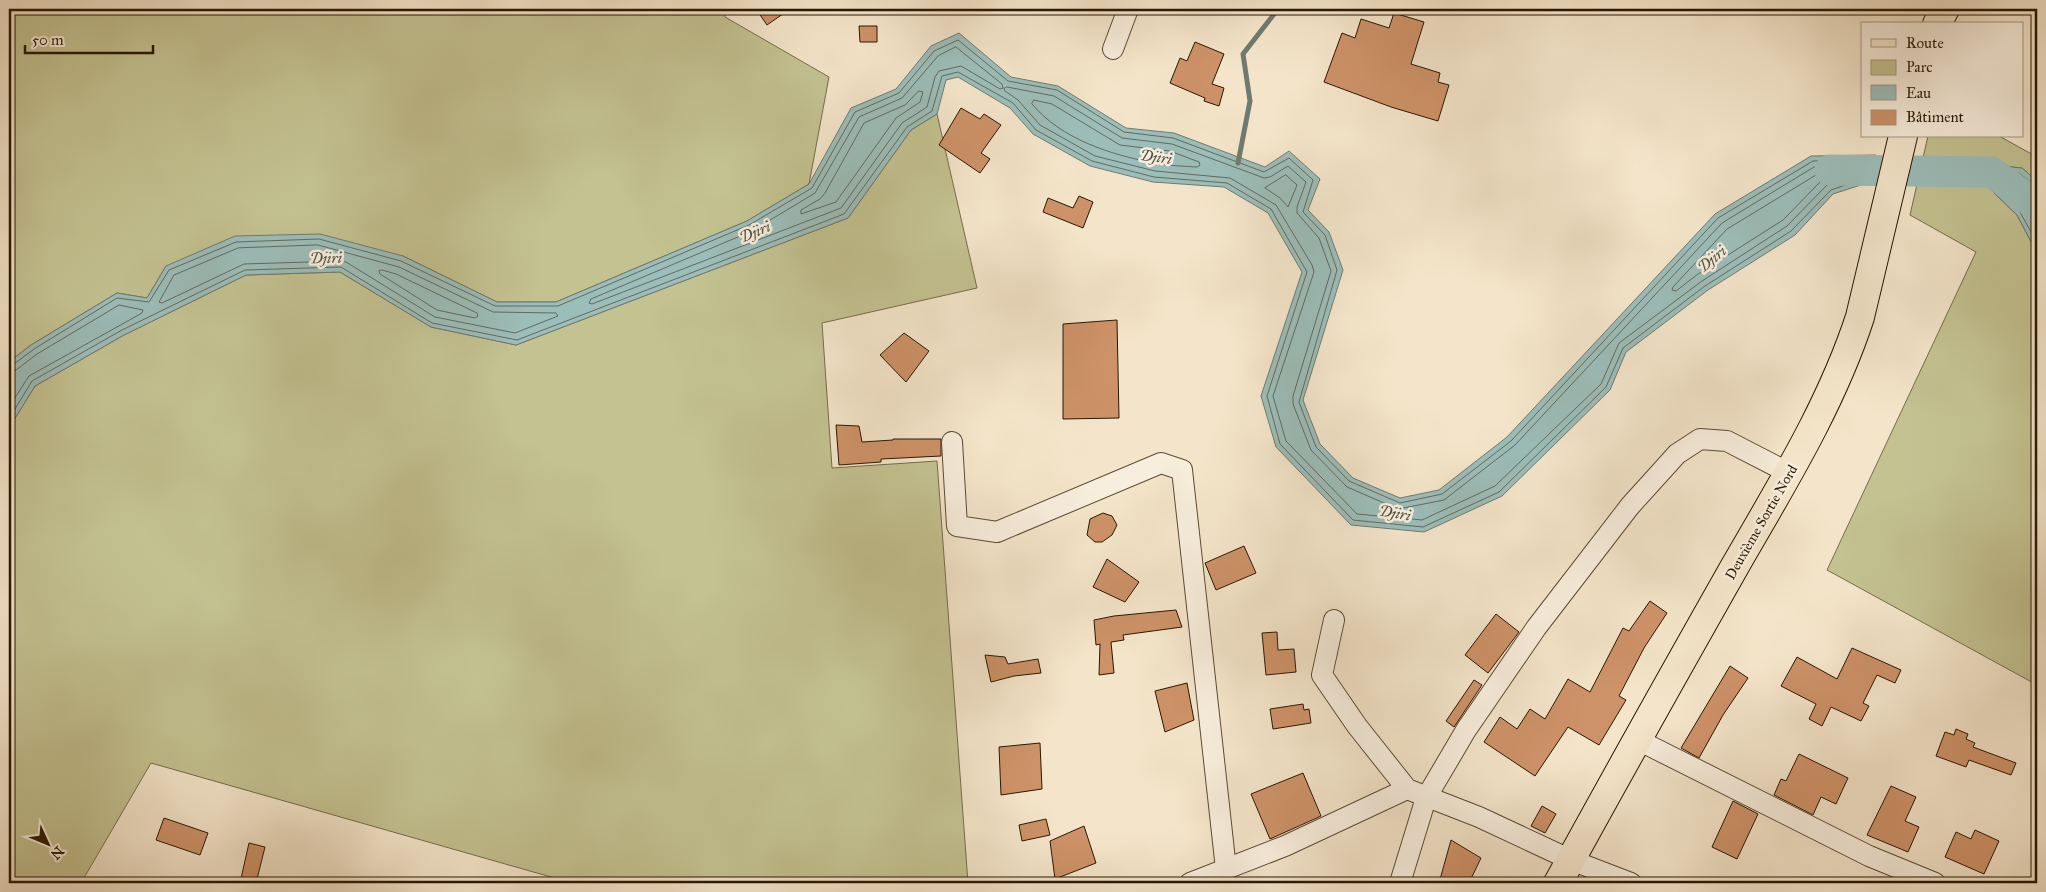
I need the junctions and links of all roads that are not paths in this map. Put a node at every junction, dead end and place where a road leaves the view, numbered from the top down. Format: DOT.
graph roads {
  1 [pos="1128,9"];
  2 [pos="1945,9"];
  3 [pos="1938,22"];
  4 [pos="1113,49"];
  5 [pos="1903,138"];
  6 [pos="952,442"];
  7 [pos="1788,473"];
  8 [pos="1334,620"];
  9 [pos="1638,740"];
  10 [pos="1407,790"];
  11 [pos="1426,798"];
  12 [pos="1571,860"];
  13 [pos="1226,870"];
  14 [pos="1190,883"];
  15 [pos="1400,883"];
  16 [pos="1558,883"];
  17 [pos="1631,883"];
  18 [pos="1935,883"];
  1 -- 4 [label="street"];
  2 -- 3 [label="main road"];
  5 -- 7 [label="main road, Deuxième Sortie Nord"];
  6 -- 13 [label="street"];
  7 -- 9 [label="main road, Deuxième Sortie Nord"];
  7 -- 11 [label="street"];
  8 -- 10 [label="street"];
  9 -- 12 [label="main road, Deuxième Sortie Nord"];
  9 -- 18 [label="street"];
  10 -- 11 [label="street"];
  10 -- 13 [label="street"];
  11 -- 12 [label="street"];
  11 -- 15 [label="street"];
  12 -- 16 [label="main road, Deuxième Sortie Nord"];
  12 -- 17 [label="street"];
  13 -- 14 [label="street"];
}
